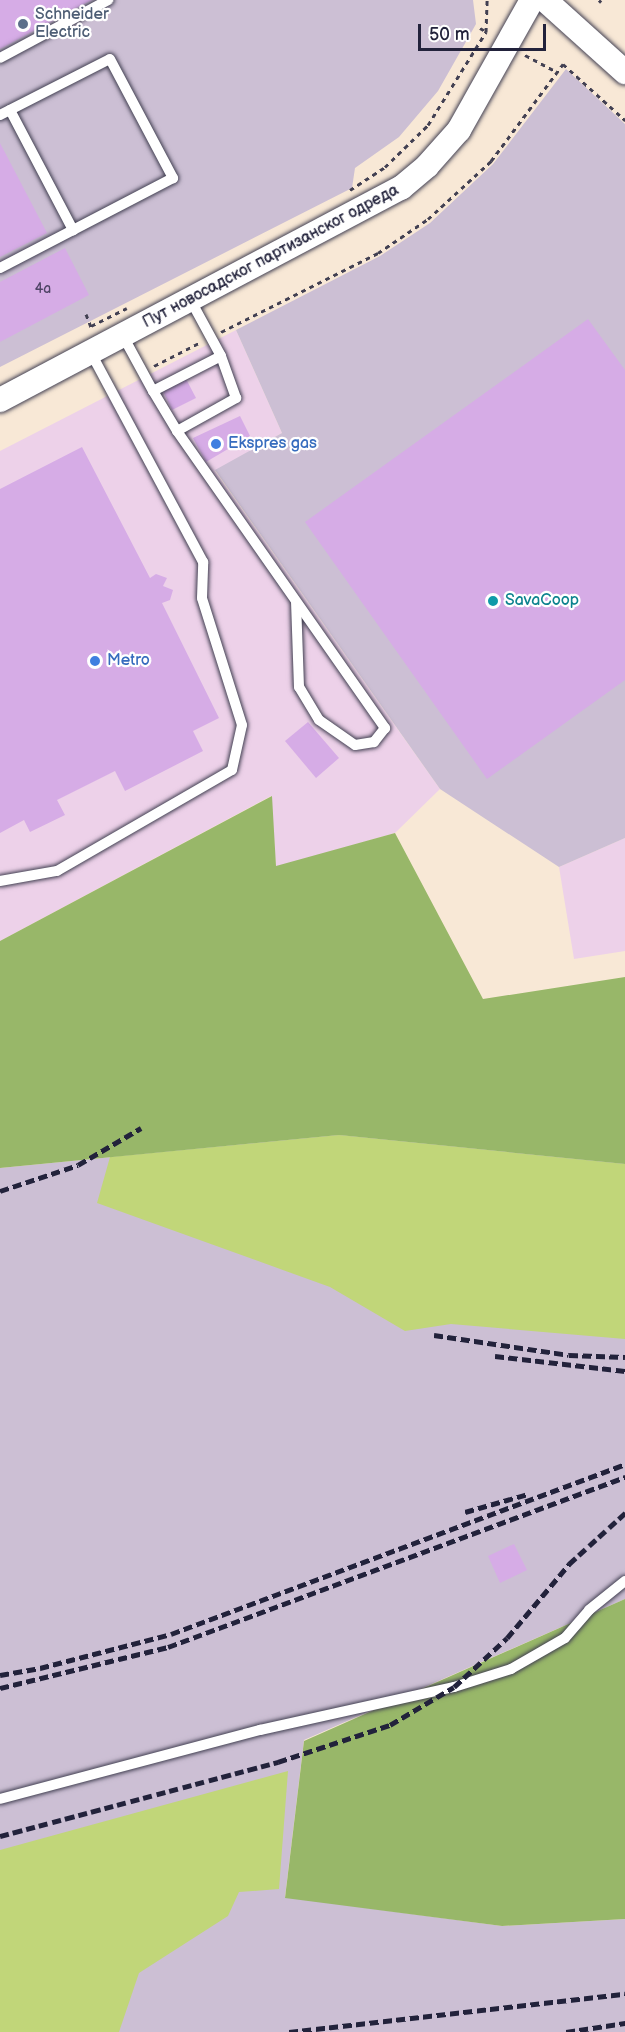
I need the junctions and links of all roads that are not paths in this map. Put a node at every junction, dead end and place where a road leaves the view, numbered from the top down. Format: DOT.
graph roads {
  1 [pos="108,0"];
  2 [pos="532,0"];
  3 [pos="545,0"];
  4 [pos="0,58"];
  5 [pos="625,72"];
  6 [pos="5,113"];
  7 [pos="73,230"];
  8 [pos="0,268"];
  9 [pos="191,301"];
  10 [pos="123,336"];
  11 [pos="91,353"];
  12 [pos="221,356"];
  13 [pos="153,391"];
  14 [pos="0,400"];
  15 [pos="177,431"];
  16 [pos="296,602"];
  17 [pos="0,881"];
  18 [pos="625,1581"];
  19 [pos="0,1799"];
  1 -- 4 [label="lane"];
  2 -- 9 [label="street, Пут новосадског партизанског одреда"];
  3 -- 5 [label="street"];
  6 -- 7 [label="lane"];
  6 -- 7 [label="lane"];
  7 -- 8 [label="lane"];
  9 -- 10 [label="street, Пут новосадског партизанског одреда"];
  9 -- 12 [label="lane"];
  10 -- 11 [label="street, Пут новосадског партизанског одреда"];
  10 -- 13 [label="lane"];
  11 -- 14 [label="street, Пут новосадског партизанског одреда"];
  11 -- 17 [label="lane"];
  12 -- 13 [label="lane"];
  12 -- 15 [label="lane"];
  13 -- 15 [label="lane"];
  15 -- 16 [label="lane"];
  16 -- 16 [label="lane"];
  18 -- 19 [label="lane"];
}
